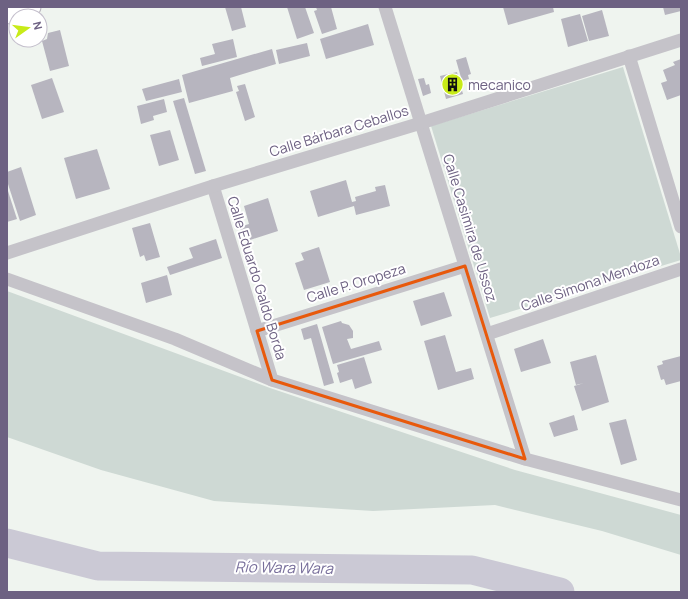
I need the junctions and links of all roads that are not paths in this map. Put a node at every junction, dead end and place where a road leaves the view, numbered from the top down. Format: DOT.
graph roads {
  1 [pos="31,7"];
  2 [pos="385,7"];
  3 [pos="7,14"];
  4 [pos="681,40"];
  5 [pos="629,56"];
  6 [pos="421,123"];
  7 [pos="212,186"];
  8 [pos="681,228"];
  9 [pos="7,253"];
  10 [pos="465,266"];
  11 [pos="681,269"];
  12 [pos="7,279"];
  13 [pos="257,330"];
  14 [pos="487,334"];
  15 [pos="272,380"];
  16 [pos="525,459"];
  17 [pos="681,500"];
  1 -- 3 [label="street"];
  2 -- 6 [label="street, Calle Casimira de Ussoz"];
  4 -- 5 [label="street, Calle Bárbara Ceballos"];
  5 -- 6 [label="street, Calle Bárbara Ceballos"];
  5 -- 8 [label="street"];
  6 -- 7 [label="street, Calle Bárbara Ceballos"];
  6 -- 10 [label="street, Calle Casimira de Ussoz"];
  7 -- 9 [label="street, Calle Bárbara Ceballos"];
  7 -- 13 [label="street, Calle Eduardo Galdo Borda"];
  10 -- 13 [label="street, Calle P. Oropeza"];
  10 -- 14 [label="street, Calle Casimira de Ussoz"];
  11 -- 14 [label="street, Calle Simona Mendoza"];
  12 -- 15 [label="street"];
  13 -- 15 [label="street, Calle Eduardo Galdo Borda"];
  14 -- 16 [label="street, Calle Casimira de Ussoz"];
  15 -- 16 [label="street"];
  16 -- 17 [label="street"];
}
